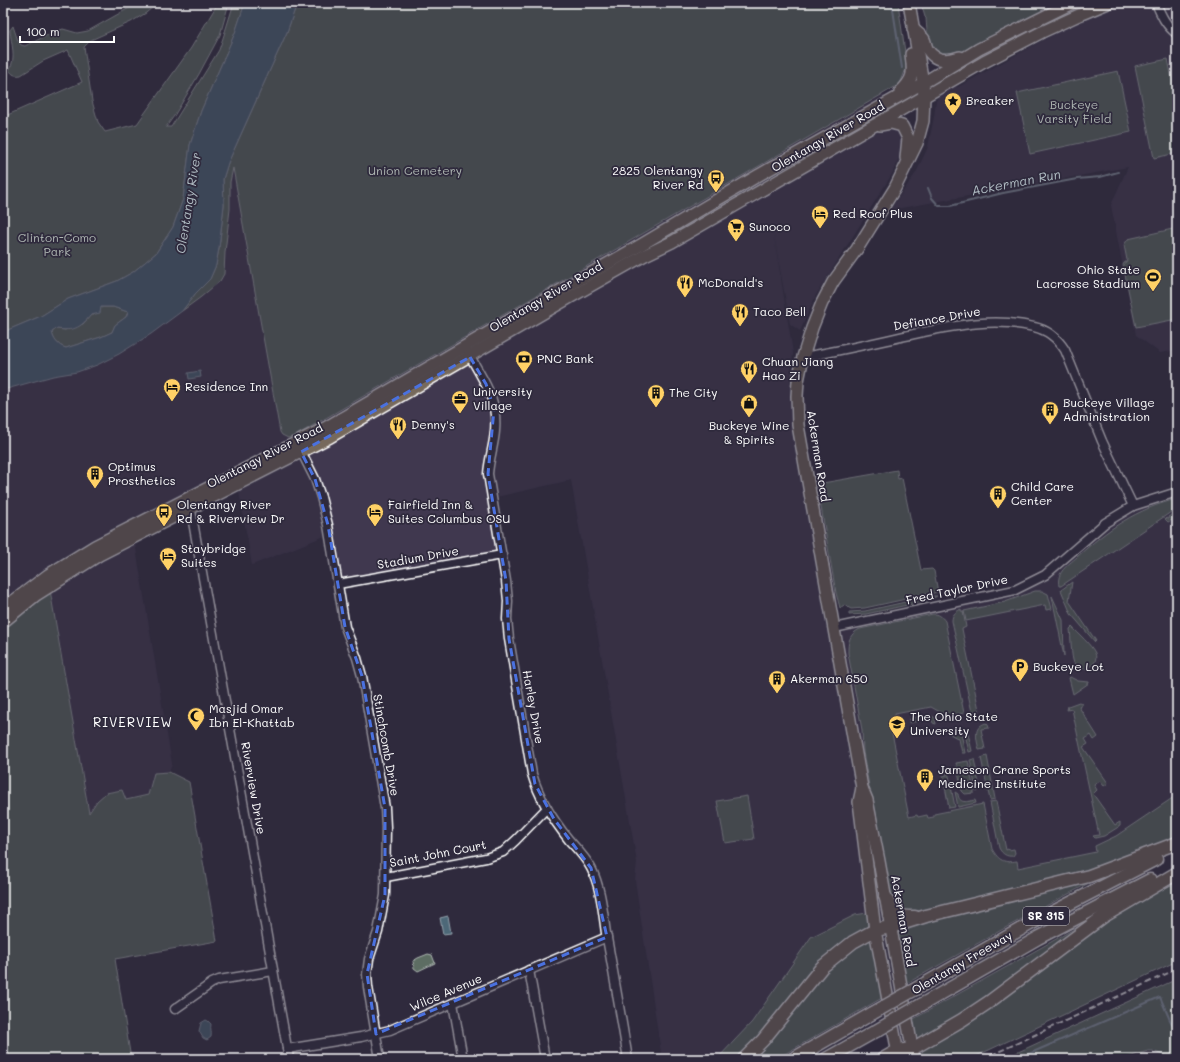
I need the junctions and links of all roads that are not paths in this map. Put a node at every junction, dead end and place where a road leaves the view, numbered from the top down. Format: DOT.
graph roads {
  1 [pos="1072,3"];
  2 [pos="1108,3"];
  3 [pos="1156,3"];
  4 [pos="909,4"];
  5 [pos="913,29"];
  6 [pos="1177,34"];
  7 [pos="979,49"];
  8 [pos="923,83"];
  9 [pos="924,98"];
  10 [pos="893,99"];
  11 [pos="866,130"];
  12 [pos="905,170"];
  13 [pos="467,352"];
  14 [pos="803,356"];
  15 [pos="299,447"];
  16 [pos="1177,492"];
  17 [pos="190,503"];
  18 [pos="1133,506"];
  19 [pos="502,555"];
  20 [pos="338,584"];
  21 [pos="3,609"];
  22 [pos="3,622"];
  23 [pos="834,628"];
  24 [pos="862,788"];
  25 [pos="547,808"];
  26 [pos="1177,844"];
  27 [pos="1177,849"];
  28 [pos="1177,867"];
  29 [pos="1177,873"];
  30 [pos="386,877"];
  31 [pos="885,896"];
  32 [pos="926,916"];
  33 [pos="891,927"];
  34 [pos="875,930"];
  35 [pos="607,937"];
  36 [pos="529,970"];
  37 [pos="273,971"];
  38 [pos="453,1004"];
  39 [pos="175,1009"];
  40 [pos="376,1034"];
  41 [pos="287,1049"];
  42 [pos="913,1054"];
  43 [pos="898,1055"];
  44 [pos="289,1059"];
  45 [pos="380,1059"];
  46 [pos="463,1059"];
  47 [pos="545,1059"];
  48 [pos="628,1059"];
  49 [pos="744,1059"];
  50 [pos="793,1059"];
  51 [pos="826,1059"];
  52 [pos="883,1059"];
  1 -- 7 [label="main road, Olentangy River Road"];
  2 -- 9 [label="main road, Olentangy River Road"];
  3 -- 6 [label="street"];
  4 -- 5 [label="main road, Ackerman Road"];
  4 -- 10 [label="main road"];
  5 -- 7 [label="main road"];
  5 -- 8 [label="main road, Ackerman Road"];
  7 -- 8 [label="main road, Olentangy River Road"];
  8 -- 9 [label="main road, Ackerman Road"];
  8 -- 10 [label="main road, Olentangy River Road"];
  9 -- 11 [label="main road, Olentangy River Road"];
  9 -- 12 [label="main road, Ackerman Road"];
  10 -- 13 [label="main road, Olentangy River Road"];
  11 -- 12 [label="main road"];
  11 -- 13 [label="main road, Olentangy River Road"];
  12 -- 14 [label="main road, Ackerman Road"];
  13 -- 15 [label="main road, Olentangy River Road"];
  13 -- 19 [label="street, Harley Drive"];
  14 -- 18 [label="street, Defiance Drive"];
  14 -- 23 [label="main road, Ackerman Road"];
  15 -- 17 [label="main road, Olentangy River Road"];
  15 -- 20 [label="street, Stinchcomb Drive"];
  16 -- 18 [label="street, Fred Taylor Drive"];
  17 -- 21 [label="main road, Olentangy River Road"];
  17 -- 22 [label="main road, Olentangy River Road"];
  17 -- 37 [label="street, Riverview Drive"];
  18 -- 23 [label="street, Fred Taylor Drive"];
  19 -- 20 [label="street, Stadium Drive"];
  19 -- 25 [label="street, Harley Drive"];
  20 -- 30 [label="street, Stinchcomb Drive"];
  23 -- 24 [label="main road, Ackerman Road"];
  24 -- 31 [label="main road, Ackerman Road"];
  24 -- 34 [label="main road, Ackerman Road"];
  25 -- 30 [label="street, Saint John Court"];
  25 -- 35 [label="street, Harley Drive"];
  26 -- 32 [label="highway"];
  27 -- 50 [label="highway, Olentangy Freeway / SR 315, bridge"];
  28 -- 51 [label="highway, Olentangy Freeway / SR 315, bridge"];
  29 -- 42 [label="highway"];
  30 -- 40 [label="street, Stinchcomb Drive"];
  31 -- 32 [label="highway"];
  31 -- 33 [label="main road, Ackerman Road"];
  32 -- 33 [label="highway"];
  33 -- 34 [label="highway"];
  33 -- 42 [label="main road, Ackerman Road"];
  34 -- 43 [label="main road, Ackerman Road"];
  34 -- 49 [label="highway"];
  35 -- 36 [label="street, Wilce Avenue"];
  35 -- 48 [label="street, Harley Drive"];
  36 -- 38 [label="street, Wilce Avenue"];
  36 -- 47 [label="street"];
  37 -- 39 [label="street"];
  37 -- 41 [label="street, Riverview Drive"];
  38 -- 40 [label="street, Wilce Avenue"];
  38 -- 46 [label="street"];
  40 -- 41 [label="street, Wilce Avenue"];
  40 -- 45 [label="street, Stinchcomb Drive"];
  41 -- 44 [label="street, Riverview Drive"];
  42 -- 43 [label="highway"];
  43 -- 52 [label="highway"];
}
